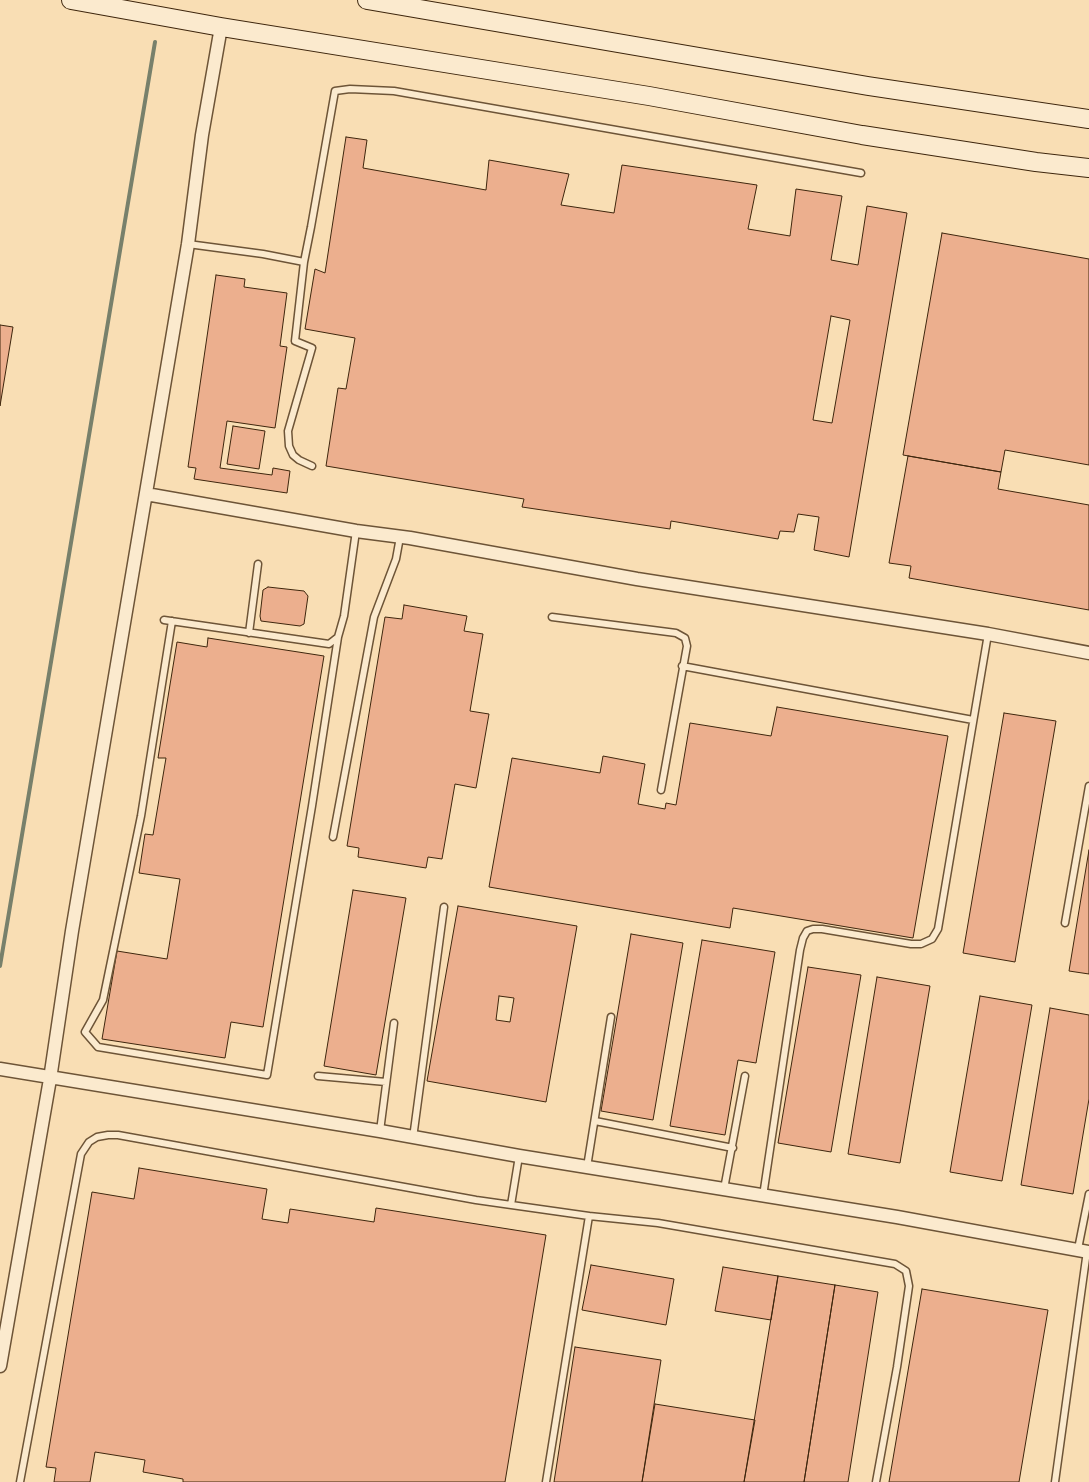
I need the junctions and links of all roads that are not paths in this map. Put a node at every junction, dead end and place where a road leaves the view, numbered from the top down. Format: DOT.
graph roads {
  1 [pos="71,0"];
  2 [pos="367,0"];
  3 [pos="221,27"];
  4 [pos="1089,119"];
  5 [pos="1089,168"];
  6 [pos="861,174"];
  7 [pos="188,244"];
  8 [pos="304,262"];
  9 [pos="312,466"];
  10 [pos="146,494"];
  11 [pos="356,531"];
  12 [pos="400,537"];
  13 [pos="258,564"];
  14 [pos="552,617"];
  15 [pos="164,620"];
  16 [pos="172,621"];
  17 [pos="249,633"];
  18 [pos="988,634"];
  19 [pos="338,637"];
  20 [pos="1089,653"];
  21 [pos="682,666"];
  22 [pos="973,720"];
  23 [pos="1089,786"];
  24 [pos="661,790"];
  25 [pos="334,837"];
  26 [pos="444,907"];
  27 [pos="1065,923"];
  28 [pos="611,1017"];
  29 [pos="394,1023"];
  30 [pos="0,1069"];
  31 [pos="318,1076"];
  32 [pos="745,1076"];
  33 [pos="50,1079"];
  34 [pos="386,1082"];
  35 [pos="595,1122"];
  36 [pos="380,1132"];
  37 [pos="413,1138"];
  38 [pos="733,1148"];
  39 [pos="519,1156"];
  40 [pos="587,1167"];
  41 [pos="724,1189"];
  42 [pos="1089,1194"];
  43 [pos="764,1196"];
  44 [pos="511,1205"];
  45 [pos="589,1216"];
  46 [pos="1085,1251"];
  47 [pos="0,1366"];
  48 [pos="20,1482"];
  49 [pos="546,1482"];
  50 [pos="876,1482"];
  51 [pos="1055,1482"];
  1 -- 3 [label="street"];
  2 -- 4 [label="street"];
  3 -- 5 [label="street"];
  3 -- 7 [label="street"];
  6 -- 8 [label="lane"];
  7 -- 8 [label="lane"];
  7 -- 10 [label="street"];
  8 -- 9 [label="lane"];
  10 -- 11 [label="street"];
  10 -- 33 [label="street"];
  11 -- 12 [label="street"];
  11 -- 19 [label="lane"];
  12 -- 18 [label="street"];
  12 -- 25 [label="lane"];
  13 -- 17 [label="lane"];
  14 -- 21 [label="lane"];
  15 -- 16 [label="lane"];
  16 -- 17 [label="lane"];
  16 -- 19 [label="lane"];
  17 -- 19 [label="lane"];
  18 -- 20 [label="street"];
  18 -- 22 [label="lane"];
  21 -- 22 [label="lane"];
  21 -- 24 [label="lane"];
  22 -- 43 [label="lane"];
  23 -- 27 [label="lane"];
  26 -- 37 [label="lane"];
  28 -- 35 [label="lane"];
  29 -- 34 [label="lane"];
  30 -- 33 [label="street"];
  31 -- 34 [label="lane"];
  32 -- 38 [label="lane"];
  33 -- 36 [label="street"];
  33 -- 47 [label="street"];
  34 -- 36 [label="lane"];
  35 -- 38 [label="lane"];
  35 -- 40 [label="lane"];
  36 -- 37 [label="street"];
  37 -- 39 [label="street"];
  38 -- 41 [label="lane"];
  39 -- 40 [label="street"];
  39 -- 44 [label="lane"];
  40 -- 41 [label="street"];
  41 -- 43 [label="street"];
  42 -- 46 [label="lane"];
  43 -- 46 [label="street"];
  44 -- 45 [label="lane"];
  44 -- 48 [label="lane"];
  45 -- 49 [label="lane"];
  45 -- 50 [label="lane"];
  46 -- 51 [label="lane"];
}
